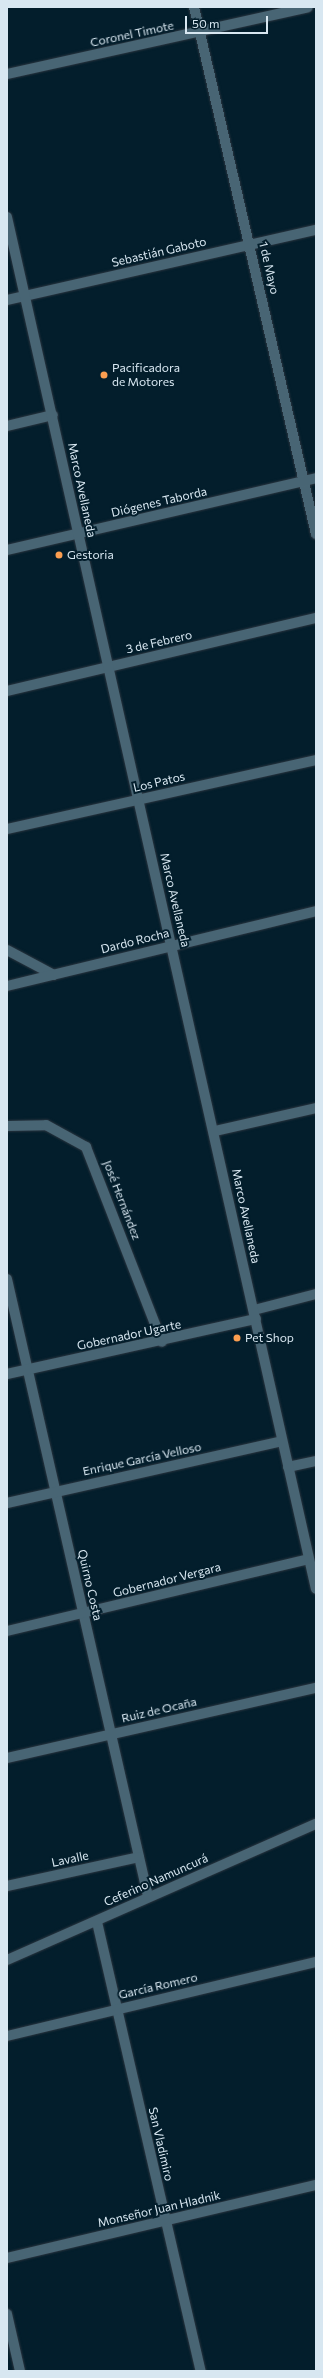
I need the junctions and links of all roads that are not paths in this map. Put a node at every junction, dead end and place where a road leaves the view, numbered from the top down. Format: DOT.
graph roads {
  1 [pos="194,7"];
  2 [pos="308,7"];
  3 [pos="200,32"];
  4 [pos="7,74"];
  5 [pos="7,217"];
  6 [pos="316,230"];
  7 [pos="250,245"];
  8 [pos="26,296"];
  9 [pos="7,300"];
  10 [pos="53,415"];
  11 [pos="7,426"];
  12 [pos="316,478"];
  13 [pos="303,481"];
  14 [pos="78,534"];
  15 [pos="316,534"];
  16 [pos="7,550"];
  17 [pos="316,618"];
  18 [pos="109,666"];
  19 [pos="7,691"];
  20 [pos="316,760"];
  21 [pos="139,800"];
  22 [pos="7,829"];
  23 [pos="316,911"];
  24 [pos="173,946"];
  25 [pos="7,950"];
  26 [pos="54,975"];
  27 [pos="7,986"];
  28 [pos="316,1108"];
  29 [pos="7,1126"];
  30 [pos="215,1131"];
  31 [pos="7,1278"];
  32 [pos="316,1294"];
  33 [pos="255,1314"];
  34 [pos="162,1342"];
  35 [pos="28,1370"];
  36 [pos="7,1374"];
  37 [pos="282,1441"];
  38 [pos="316,1461"];
  39 [pos="288,1467"];
  40 [pos="54,1492"];
  41 [pos="7,1502"];
  42 [pos="309,1559"];
  43 [pos="316,1588"];
  44 [pos="83,1614"];
  45 [pos="7,1631"];
  46 [pos="316,1688"];
  47 [pos="110,1734"];
  48 [pos="7,1758"];
  49 [pos="316,1824"];
  50 [pos="139,1857"];
  51 [pos="7,1886"];
  52 [pos="148,1896"];
  53 [pos="97,1922"];
  54 [pos="7,1960"];
  55 [pos="316,1962"];
  56 [pos="116,2009"];
  57 [pos="7,2036"];
  58 [pos="316,2185"];
  59 [pos="166,2221"];
  60 [pos="7,2258"];
  61 [pos="7,2314"];
  62 [pos="20,2371"];
  63 [pos="201,2371"];
  1 -- 3 [label="street, 1 de Mayo"];
  2 -- 3 [label="street, Coronel Timote"];
  3 -- 4 [label="street, Coronel Timote"];
  3 -- 7 [label="street, 1 de Mayo"];
  5 -- 8 [label="street, Marco Avellaneda"];
  6 -- 7 [label="street, Sebastián Gaboto"];
  7 -- 8 [label="street, Sebastián Gaboto"];
  7 -- 13 [label="street, 1 de Mayo"];
  8 -- 9 [label="street, Sebastián Gaboto"];
  8 -- 10 [label="street, Marco Avellaneda"];
  10 -- 11 [label="street"];
  10 -- 14 [label="street, Marco Avellaneda"];
  12 -- 13 [label="street, Diógenes Taborda"];
  13 -- 14 [label="street, Diógenes Taborda"];
  13 -- 15 [label="street, 1 de Mayo"];
  14 -- 16 [label="street, Diógenes Taborda"];
  14 -- 18 [label="street, Marco Avellaneda"];
  17 -- 18 [label="street, 3 de Febrero"];
  18 -- 19 [label="street, 3 de Febrero"];
  18 -- 21 [label="street, Marco Avellaneda"];
  20 -- 21 [label="street, Los Patos"];
  21 -- 22 [label="street, Los Patos"];
  21 -- 24 [label="street, Marco Avellaneda"];
  23 -- 24 [label="street, Dardo Rocha"];
  24 -- 26 [label="street, Dardo Rocha"];
  24 -- 30 [label="street, Marco Avellaneda"];
  25 -- 26 [label="street"];
  26 -- 27 [label="street, Dardo Rocha"];
  28 -- 30 [label="street"];
  29 -- 34 [label="street, José Hernández"];
  30 -- 33 [label="street, Marco Avellaneda"];
  31 -- 35 [label="street, Quirno Costa"];
  32 -- 33 [label="street, Gobernador Ugarte"];
  33 -- 34 [label="street, Gobernador Ugarte"];
  33 -- 37 [label="street, Marco Avellaneda"];
  34 -- 35 [label="street, Gobernador Ugarte"];
  35 -- 36 [label="street, Gobernador Ugarte"];
  35 -- 40 [label="street, Quirno Costa"];
  37 -- 39 [label="street, Marco Avellaneda"];
  37 -- 40 [label="street, Enrique García Velloso"];
  38 -- 39 [label="street"];
  39 -- 42 [label="street, Marco Avellaneda"];
  40 -- 41 [label="street, Enrique García Velloso"];
  40 -- 44 [label="street, Quirno Costa"];
  42 -- 43 [label="street, Marco Avellaneda"];
  42 -- 44 [label="street, Gobernador Vergara"];
  44 -- 45 [label="street, Gobernador Vergara"];
  44 -- 47 [label="street, Quirno Costa"];
  46 -- 47 [label="street, Ruiz de Ocaña"];
  47 -- 48 [label="street, Ruiz de Ocaña"];
  47 -- 50 [label="street, Quirno Costa"];
  49 -- 52 [label="street, Ceferino Namuncurá"];
  50 -- 51 [label="street, Lavalle"];
  50 -- 52 [label="street, Quirno Costa"];
  52 -- 53 [label="street, Ceferino Namuncurá"];
  53 -- 54 [label="street, Ceferino Namuncurá"];
  53 -- 56 [label="street, San Vladimiro"];
  55 -- 56 [label="street, García Romero"];
  56 -- 57 [label="street, García Romero"];
  56 -- 59 [label="street, San Vladimiro"];
  58 -- 59 [label="street, Monseñor Juan Hladnik"];
  59 -- 60 [label="street, Monseñor Juan Hladnik"];
  59 -- 63 [label="street, San Vladimiro"];
  61 -- 62 [label="street"];
}
